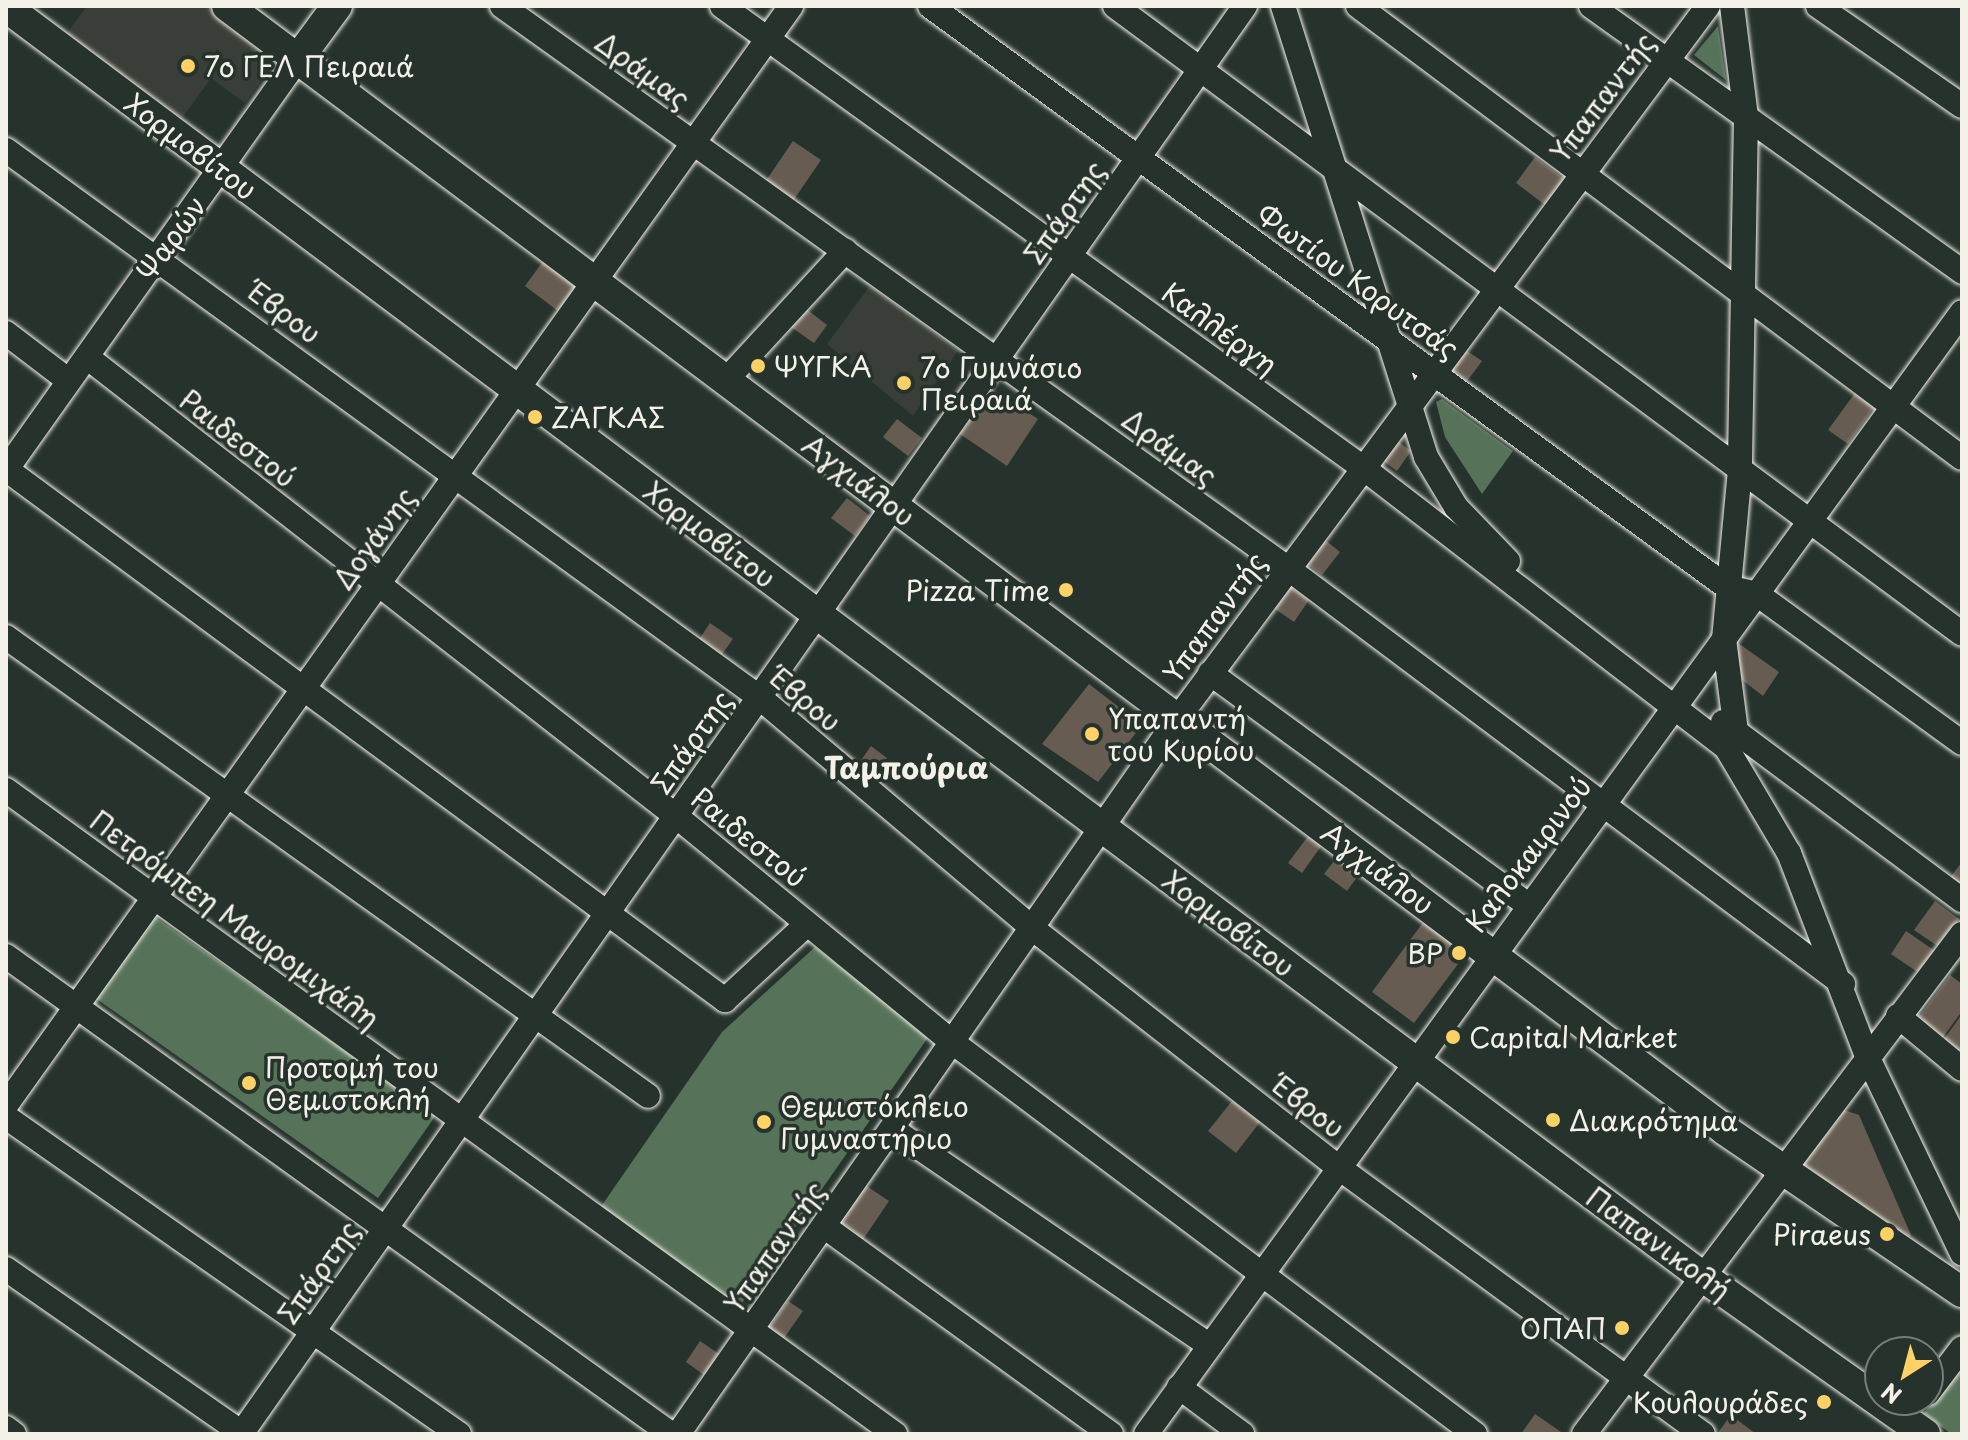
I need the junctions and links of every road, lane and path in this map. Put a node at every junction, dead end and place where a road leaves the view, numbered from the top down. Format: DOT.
graph roads {
  1 [pos="227,6"];
  2 [pos="337,6"];
  3 [pos="502,6"];
  4 [pos="722,6"];
  5 [pos="791,6"];
  6 [pos="930,6"];
  7 [pos="1115,6"];
  8 [pos="1245,6"];
  9 [pos="1283,6"];
  10 [pos="1358,6"];
  11 [pos="1591,6"];
  12 [pos="1708,6"];
  13 [pos="1732,6"];
  14 [pos="1818,6"];
  15 [pos="6,7"];
  16 [pos="768,39"];
  17 [pos="298,59"];
  18 [pos="1666,61"];
  19 [pos="1201,70"];
  20 [pos="1962,106"];
  21 [pos="1746,117"];
  22 [pos="693,143"];
  23 [pos="6,150"];
  24 [pos="1138,158"];
  25 [pos="221,168"];
  26 [pos="1585,171"];
  27 [pos="1340,173"];
  28 [pos="845,251"];
  29 [pos="158,255"];
  30 [pos="1069,256"];
  31 [pos="1962,272"];
  32 [pos="595,281"];
  33 [pos="1743,288"];
  34 [pos="1496,289"];
  35 [pos="1962,312"];
  36 [pos="6,333"];
  37 [pos="1385,338"];
  38 [pos="87,357"];
  39 [pos="996,360"];
  40 [pos="1433,373"];
  41 [pos="726,380"];
  42 [pos="69,381"];
  43 [pos="517,390"];
  44 [pos="1407,407"];
  45 [pos="1893,407"];
  46 [pos="1962,458"];
  47 [pos="1362,467"];
  48 [pos="6,470"];
  49 [pos="1740,470"];
  50 [pos="455,476"];
  51 [pos="894,505"];
  52 [pos="1809,521"];
  53 [pos="1286,567"];
  54 [pos="377,586"];
  55 [pos="1727,587"];
  56 [pos="1757,594"];
  57 [pos="817,614"];
  58 [pos="1566,619"];
  59 [pos="1962,634"];
  60 [pos="6,637"];
  61 [pos="1724,639"];
  62 [pos="1210,673"];
  63 [pos="303,689"];
  64 [pos="759,697"];
  65 [pos="1682,700"];
  66 [pos="1178,718"];
  67 [pos="1736,732"];
  68 [pos="1962,743"];
  69 [pos="6,790"];
  70 [pos="228,794"];
  71 [pos="1603,803"];
  72 [pos="676,816"];
  73 [pos="1103,828"];
  74 [pos="154,898"];
  75 [pos="1962,900"];
  76 [pos="1528,905"];
  77 [pos="607,913"];
  78 [pos="807,924"];
  79 [pos="1032,928"];
  80 [pos="1962,934"];
  81 [pos="1492,953"];
  82 [pos="6,956"];
  83 [pos="1843,984"];
  84 [pos="76,1007"];
  85 [pos="536,1015"];
  86 [pos="1898,1016"];
  87 [pos="951,1041"];
  88 [pos="1867,1056"];
  89 [pos="1415,1061"];
  90 [pos="1962,1069"];
  91 [pos="648,1096"];
  92 [pos="6,1105"];
  93 [pos="6,1117"];
  94 [pos="462,1119"];
  95 [pos="892,1129"];
  96 [pos="1338,1167"];
  97 [pos="1779,1169"];
  98 [pos="388,1225"];
  99 [pos="825,1227"];
  100 [pos="1962,1253"];
  101 [pos="6,1269"];
  102 [pos="1261,1274"];
  103 [pos="1699,1274"];
  104 [pos="1962,1292"];
  105 [pos="316,1327"];
  106 [pos="754,1330"];
  107 [pos="1209,1345"];
  108 [pos="1962,1348"];
  109 [pos="1944,1372"];
  110 [pos="1624,1380"];
  111 [pos="1179,1387"];
  112 [pos="1913,1422"];
  113 [pos="6,1428"];
  114 [pos="14,1434"];
  115 [pos="241,1434"];
  116 [pos="459,1434"];
  117 [pos="671,1434"];
  118 [pos="678,1434"];
  119 [pos="895,1434"];
  120 [pos="1111,1434"];
  121 [pos="1146,1434"];
  122 [pos="1242,1434"];
  123 [pos="1475,1434"];
  124 [pos="1584,1434"];
  125 [pos="1703,1434"];
  1 -- 17 [label="main road, Αγχιάλου"];
  2 -- 17 [label="main road, Ψαρών"];
  3 -- 22 [label="street, Δράμας"];
  4 -- 16 [label="street, Καλλέργη"];
  5 -- 16 [label="street, Δογάνης"];
  6 -- 24 [label="street, Φωτίου Κορυτσάς"];
  7 -- 19 [label="street"];
  8 -- 19 [label="street, Σπάρτης"];
  9 -- 27 [label="street"];
  10 -- 26 [label="street"];
  11 -- 18 [label="street"];
  12 -- 18 [label="street, Υπαπαντής"];
  13 -- 21 [label="street"];
  14 -- 20 [label="street"];
  15 -- 25 [label="main road, Χορμοβίτου"];
  16 -- 22 [label="street, Δογάνης"];
  16 -- 30 [label="street, Καλλέργη"];
  17 -- 25 [label="street, Ψαρών"];
  17 -- 32 [label="main road, Αγχιάλου"];
  18 -- 21 [label="street"];
  18 -- 26 [label="street, Υπαπαντής"];
  19 -- 24 [label="street, Σπάρτης"];
  19 -- 27 [label="street"];
  21 -- 31 [label="street"];
  21 -- 33 [label="street"];
  22 -- 28 [label="street, Δράμας"];
  22 -- 32 [label="street, Δογάνης"];
  23 -- 29 [label="street, Έβρου"];
  24 -- 30 [label="street, Σπάρτης"];
  24 -- 37 [label="street, Φωτίου Κορυτσάς"];
  25 -- 29 [label="street, Ψαρών"];
  25 -- 43 [label="main road, Χορμοβίτου"];
  26 -- 33 [label="street"];
  26 -- 34 [label="street, Υπαπαντής"];
  27 -- 34 [label="street"];
  27 -- 37 [label="street"];
  28 -- 39 [label="street, Δράμας"];
  28 -- 41 [label="street"];
  29 -- 38 [label="street, Ψαρών"];
  29 -- 50 [label="street, Έβρου"];
  30 -- 39 [label="street, Σπάρτης"];
  30 -- 47 [label="street, Καλλέργη"];
  32 -- 41 [label="main road, Αγχιάλου"];
  32 -- 43 [label="street, Δογάνης"];
  33 -- 45 [label="street"];
  33 -- 49 [label="street"];
  34 -- 40 [label="street, Υπαπαντής"];
  34 -- 49 [label="street"];
  35 -- 45 [label="street, Καλοκαιρινού"];
  36 -- 42 [label="street"];
  37 -- 40 [label="street, Φωτίου Κορυτσάς"];
  37 -- 44 [label="street"];
  38 -- 42 [label="street, Ψαρών"];
  38 -- 54 [label="street, Ραιδεστού"];
  39 -- 51 [label="street, Σπάρτης"];
  39 -- 53 [label="street, Δράμας"];
  40 -- 44 [label="street, Υπαπαντής"];
  40 -- 55 [label="street, Φωτίου Κορυτσάς"];
  41 -- 51 [label="main road, Αγχιάλου"];
  42 -- 48 [label="street, Ψαρών"];
  43 -- 50 [label="street, Δογάνης"];
  43 -- 57 [label="main road, Χορμοβίτου"];
  44 -- 47 [label="street, Υπαπαντής"];
  44 -- 58 [label="street"];
  45 -- 46 [label="street"];
  45 -- 52 [label="street, Καλοκαιρινού"];
  47 -- 53 [label="street, Υπαπαντής"];
  47 -- 58 [label="street, Καλλέργη"];
  48 -- 63 [label="street"];
  49 -- 52 [label="street"];
  49 -- 55 [label="street"];
  50 -- 54 [label="street, Δογάνης"];
  50 -- 64 [label="street, Έβρου"];
  51 -- 57 [label="street, Σπάρτης"];
  51 -- 66 [label="main road, Αγχιάλου"];
  52 -- 56 [label="street, Καλοκαιρινού"];
  52 -- 59 [label="street"];
  53 -- 62 [label="street, Υπαπαντής"];
  53 -- 71 [label="street, Δράμας"];
  54 -- 63 [label="street, Δογάνης"];
  54 -- 72 [label="street, Ραιδεστού"];
  55 -- 56 [label="street, Φωτίου Κορυτσάς"];
  55 -- 61 [label="street"];
  56 -- 61 [label="street, Καλοκαιρινού"];
  56 -- 68 [label="street"];
  57 -- 64 [label="street, Σπάρτης"];
  57 -- 73 [label="main road, Χορμοβίτου"];
  58 -- 65 [label="street, Καλλέργη"];
  60 -- 70 [label="street"];
  61 -- 65 [label="street, Καλοκαιρινού"];
  61 -- 67 [label="street"];
  62 -- 66 [label="street, Υπαπαντής"];
  62 -- 76 [label="street"];
  63 -- 70 [label="street, Δογάνης"];
  63 -- 77 [label="street"];
  64 -- 72 [label="street, Σπάρτης"];
  64 -- 79 [label="street, Έβρου"];
  65 -- 67 [label="street"];
  65 -- 71 [label="street, Καλοκαιρινού"];
  65 -- 83 [label="street"];
  66 -- 73 [label="street, Υπαπαντής"];
  66 -- 81 [label="main road, Αγχιάλου"];
  67 -- 75 [label="street"];
  69 -- 74 [label="street, Πετρόμπεη Μαυρομιχάλη"];
  70 -- 74 [label="street, Δογάνης"];
  70 -- 85 [label="street"];
  71 -- 76 [label="street, Καλοκαιρινού"];
  71 -- 83 [label="street, Δράμας"];
  72 -- 77 [label="street, Σπάρτης"];
  72 -- 78 [label="street, Ραιδεστού"];
  73 -- 79 [label="street, Υπαπαντής"];
  73 -- 89 [label="main road, Χορμοβίτου"];
  74 -- 84 [label="street, Δογάνης"];
  74 -- 94 [label="street, Πετρόμπεη Μαυρομιχάλη"];
  76 -- 81 [label="street, Καλοκαιρινού"];
  77 -- 78 [label="street"];
  77 -- 85 [label="street, Σπάρτης"];
  78 -- 87 [label="street, Ραιδεστού"];
  79 -- 87 [label="street, Υπαπαντής"];
  79 -- 96 [label="street, Έβρου"];
  80 -- 86 [label="street"];
  81 -- 89 [label="street, Καλοκαιρινού"];
  81 -- 97 [label="main road, Αγχιάλου"];
  82 -- 84 [label="street"];
  83 -- 88 [label="street"];
  84 -- 92 [label="street, Δογάνης"];
  84 -- 98 [label="street"];
  85 -- 91 [label="street"];
  85 -- 94 [label="street, Σπάρτης"];
  86 -- 88 [label="street"];
  86 -- 90 [label="street"];
  87 -- 95 [label="street, Υπαπαντής"];
  87 -- 102 [label="street, Ραιδεστού"];
  88 -- 97 [label="street"];
  88 -- 100 [label="street"];
  89 -- 96 [label="street, Καλοκαιρινού"];
  89 -- 103 [label="main road, Παπανικολή"];
  93 -- 105 [label="street"];
  94 -- 98 [label="street, Σπάρτης"];
  94 -- 106 [label="street, Πετρόμπεη Μαυρομιχάλη"];
  95 -- 99 [label="street, Υπαπαντής"];
  95 -- 107 [label="street"];
  96 -- 102 [label="street, Καλοκαιρινού"];
  96 -- 110 [label="street, Έβρου"];
  97 -- 103 [label="street"];
  97 -- 104 [label="main road, Αγχιάλου"];
  98 -- 105 [label="street, Σπάρτης"];
  98 -- 117 [label="street"];
  99 -- 106 [label="street, Υπαπαντής"];
  99 -- 120 [label="street"];
  101 -- 115 [label="street"];
  102 -- 107 [label="street, Καλοκαιρινού"];
  102 -- 123 [label="street, Ραιδεστού"];
  103 -- 110 [label="street"];
  103 -- 112 [label="main road, Παπανικολή"];
  105 -- 115 [label="street, Σπάρτης"];
  105 -- 116 [label="street"];
  106 -- 118 [label="street, Υπαπαντής"];
  106 -- 119 [label="street, Πετρόμπεη Μαυρομιχάλη"];
  107 -- 111 [label="street, Καλοκαιρινού"];
  108 -- 109 [label="street"];
  110 -- 124 [label="street"];
  110 -- 125 [label="street, Έβρου"];
  111 -- 121 [label="street, Καλοκαιρινού"];
  111 -- 122 [label="street"];
  113 -- 114 [label="street"];
}
